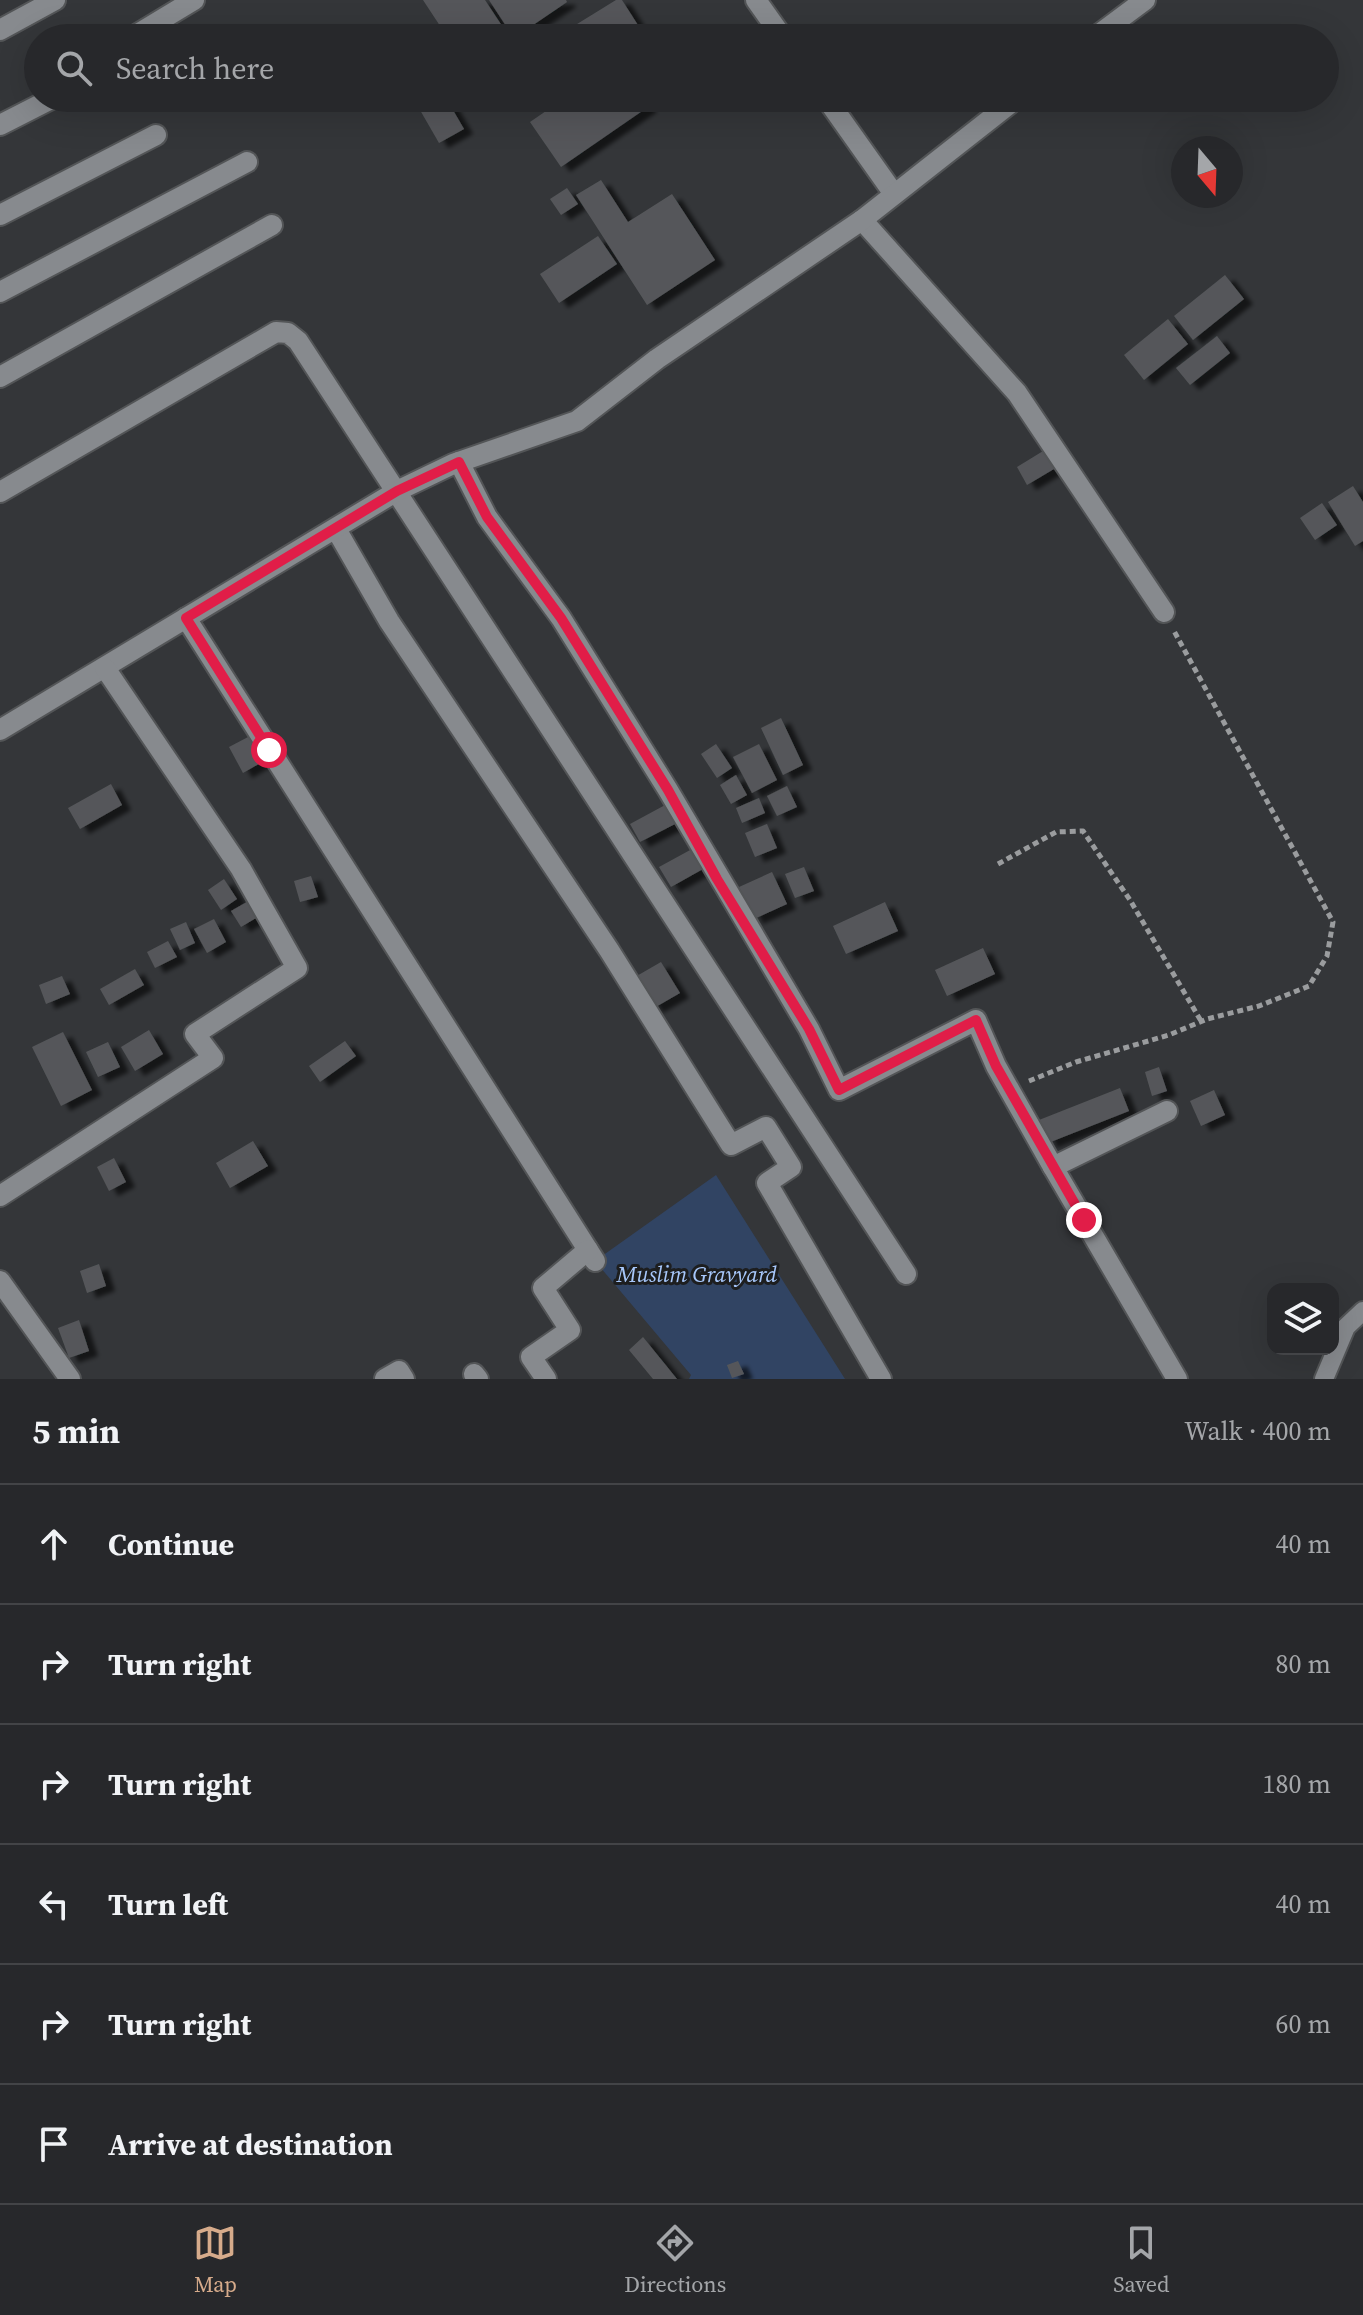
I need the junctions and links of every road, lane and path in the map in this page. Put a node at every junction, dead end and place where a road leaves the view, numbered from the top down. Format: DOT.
graph roads {
  1 [pos="55,0"];
  2 [pos="194,0"];
  3 [pos="756,0"];
  4 [pos="1145,0"];
  5 [pos="154,24"];
  6 [pos="773,24"];
  7 [pos="1113,24"];
  8 [pos="0,30"];
  9 [pos="26,112"];
  10 [pos="836,112"];
  11 [pos="999,112"];
  12 [pos="0,125"];
  13 [pos="156,135"];
  14 [pos="247,162"];
  15 [pos="894,194"];
  16 [pos="0,215"];
  17 [pos="862,220"];
  18 [pos="272,225"];
  19 [pos="0,292"];
  20 [pos="0,377"];
  21 [pos="459,462"];
  22 [pos="397,491"];
  23 [pos="0,492"];
  24 [pos="336,529"];
  25 [pos="1164,612"];
  26 [pos="186,618"];
  27 [pos="105,668"];
  28 [pos="0,730"];
  29 [pos="998,864"];
  30 [pos="1201,1021"];
  31 [pos="1008,1088"];
  32 [pos="1167,1111"];
  33 [pos="1053,1167"];
  34 [pos="0,1196"];
  35 [pos="906,1274"];
  36 [pos="0,1281"];
  37 [pos="1363,1311"];
  38 [pos="70,1379"];
  39 [pos="385,1379"];
  40 [pos="404,1379"];
  41 [pos="546,1379"];
  42 [pos="881,1379"];
  43 [pos="1177,1379"];
  44 [pos="1324,1379"];
  1 -- 8 [label="street"];
  2 -- 5 [label="street"];
  3 -- 6 [label="street"];
  4 -- 7 [label="street"];
  9 -- 12 [label="street"];
  10 -- 15 [label="street"];
  11 -- 15 [label="street"];
  13 -- 16 [label="street"];
  14 -- 19 [label="street"];
  15 -- 17 [label="street"];
  17 -- 21 [label="street"];
  17 -- 25 [label="street"];
  18 -- 20 [label="street"];
  21 -- 22 [label="street"];
  21 -- 31 [label="street"];
  22 -- 23 [label="street"];
  22 -- 24 [label="street"];
  22 -- 35 [label="street"];
  24 -- 26 [label="street"];
  24 -- 42 [label="street"];
  25 -- 30 [label="path"];
  26 -- 27 [label="street"];
  26 -- 41 [label="street"];
  27 -- 28 [label="street"];
  27 -- 34 [label="street"];
  29 -- 30 [label="path"];
  30 -- 31 [label="path"];
  31 -- 33 [label="street"];
  32 -- 33 [label="street"];
  33 -- 43 [label="street"];
  36 -- 38 [label="street"];
  37 -- 44 [label="street"];
  39 -- 40 [label="street"];
}
